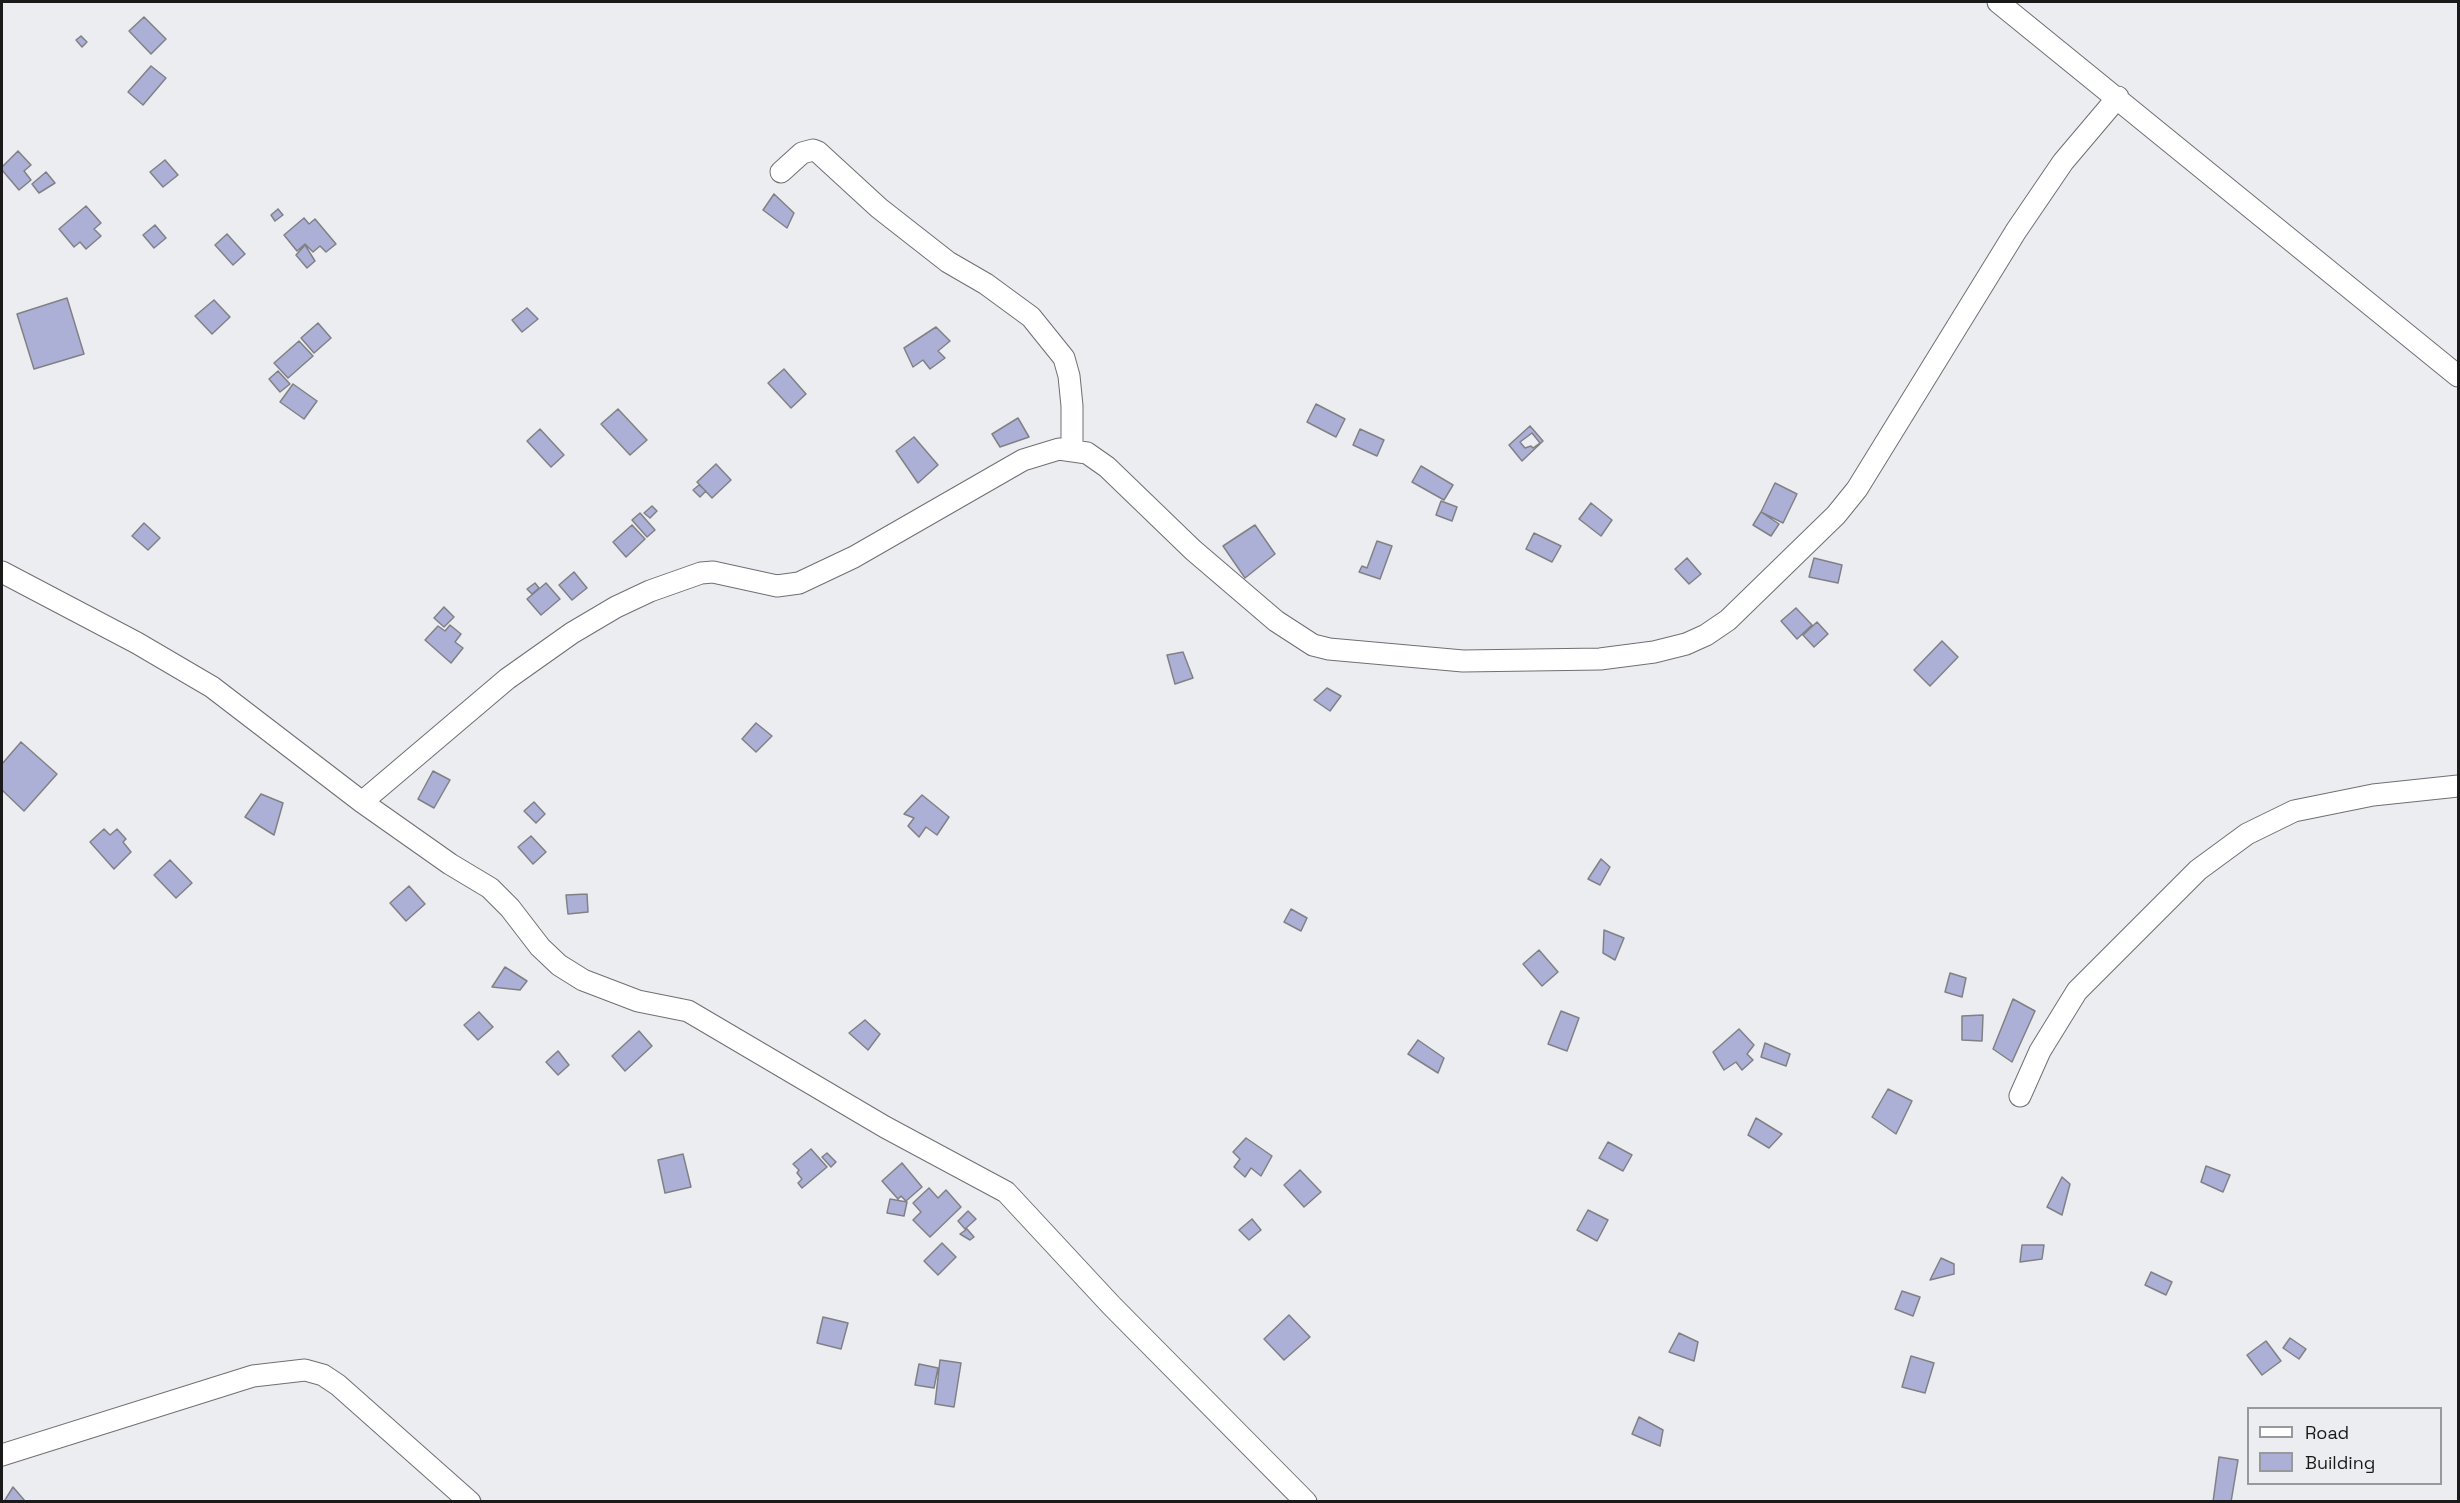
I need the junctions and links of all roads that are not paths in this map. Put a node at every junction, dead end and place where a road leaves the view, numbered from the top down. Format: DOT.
graph roads {
  1 [pos="1998,2"];
  2 [pos="2118,97"];
  3 [pos="781,172"];
  4 [pos="2458,375"];
  5 [pos="1072,449"];
  6 [pos="2,572"];
  7 [pos="2458,786"];
  8 [pos="362,802"];
  9 [pos="2020,1096"];
  10 [pos="2,1455"];
  11 [pos="470,1502"];
  12 [pos="1306,1502"];
  1 -- 2 [label="street"];
  2 -- 4 [label="street"];
  2 -- 5 [label="street"];
  3 -- 5 [label="street"];
  5 -- 8 [label="street"];
  6 -- 8 [label="street"];
  7 -- 9 [label="street"];
  8 -- 12 [label="street"];
  10 -- 11 [label="street"];
}
